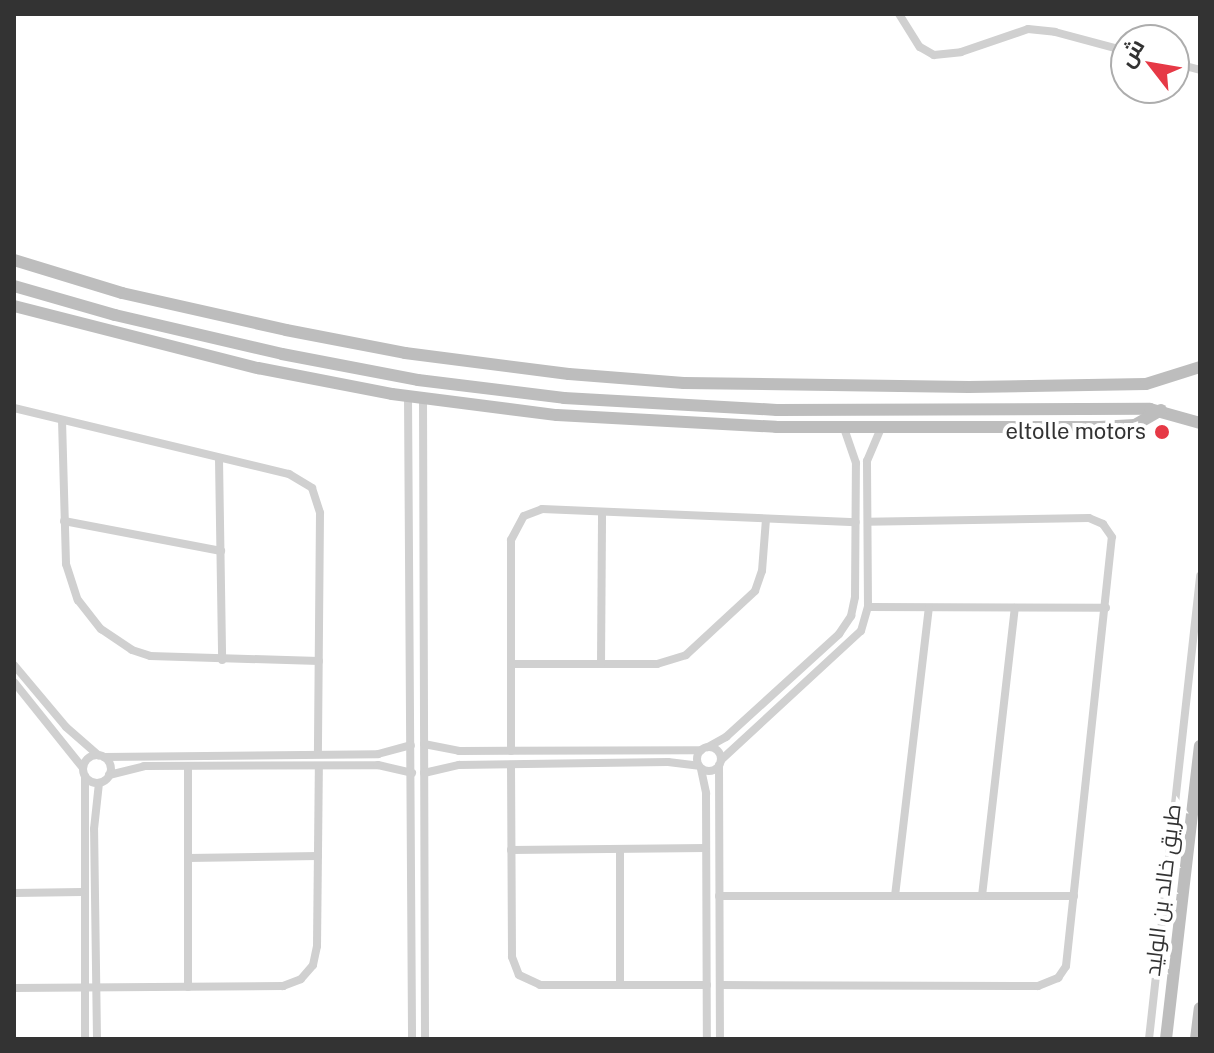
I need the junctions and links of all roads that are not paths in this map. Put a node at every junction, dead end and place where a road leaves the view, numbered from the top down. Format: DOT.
graph roads {
  1 [pos="899,14"];
  2 [pos="1110,47"];
  3 [pos="14,260"];
  4 [pos="14,286"];
  5 [pos="14,306"];
  6 [pos="246,322"];
  7 [pos="286,330"];
  8 [pos="240,346"];
  9 [pos="282,354"];
  10 [pos="1200,367"];
  11 [pos="408,396"];
  12 [pos="423,398"];
  13 [pos="14,408"];
  14 [pos="1161,410"];
  15 [pos="62,420"];
  16 [pos="1200,423"];
  17 [pos="844,428"];
  18 [pos="881,428"];
  19 [pos="219,459"];
  20 [pos="602,512"];
  21 [pos="766,519"];
  22 [pos="64,521"];
  23 [pos="856,522"];
  24 [pos="868,522"];
  25 [pos="221,551"];
  26 [pos="1200,576"];
  27 [pos="868,607"];
  28 [pos="929,608"];
  29 [pos="1015,608"];
  30 [pos="1106,608"];
  31 [pos="222,660"];
  32 [pos="319,661"];
  33 [pos="511,664"];
  34 [pos="601,664"];
  35 [pos="14,665"];
  36 [pos="14,682"];
  37 [pos="424,744"];
  38 [pos="411,745"];
  39 [pos="1200,746"];
  40 [pos="705,749"];
  41 [pos="511,751"];
  42 [pos="318,754"];
  43 [pos="101,756"];
  44 [pos="720,762"];
  45 [pos="511,765"];
  46 [pos="188,766"];
  47 [pos="319,766"];
  48 [pos="700,768"];
  49 [pos="84,772"];
  50 [pos="412,773"];
  51 [pos="424,773"];
  52 [pos="109,775"];
  53 [pos="99,783"];
  54 [pos="706,848"];
  55 [pos="620,849"];
  56 [pos="511,850"];
  57 [pos="425,853"];
  58 [pos="412,854"];
  59 [pos="318,856"];
  60 [pos="188,858"];
  61 [pos="82,892"];
  62 [pos="14,893"];
  63 [pos="719,896"];
  64 [pos="895,896"];
  65 [pos="982,896"];
  66 [pos="1074,896"];
  67 [pos="620,985"];
  68 [pos="707,985"];
  69 [pos="720,985"];
  70 [pos="96,987"];
  71 [pos="188,987"];
  72 [pos="14,988"];
  73 [pos="84,988"];
  74 [pos="1200,1008"];
  75 [pos="412,1009"];
  76 [pos="425,1009"];
  77 [pos="85,1039"];
  78 [pos="97,1039"];
  79 [pos="412,1039"];
  80 [pos="425,1039"];
  81 [pos="707,1039"];
  82 [pos="720,1039"];
  83 [pos="1149,1039"];
  84 [pos="1166,1039"];
  85 [pos="1196,1039"];
  1 -- 2 [label="street"];
  3 -- 6 [label="main road"];
  4 -- 8 [label="main road"];
  5 -- 11 [label="main road"];
  6 -- 7 [label="main road"];
  6 -- 8 [label="main road"];
  7 -- 9 [label="main road"];
  7 -- 10 [label="main road"];
  8 -- 9 [label="main road"];
  9 -- 14 [label="main road"];
  11 -- 12 [label="main road"];
  11 -- 38 [label="street"];
  12 -- 17 [label="main road"];
  12 -- 37 [label="street"];
  13 -- 15 [label="street"];
  14 -- 16 [label="main road"];
  14 -- 18 [label="main road"];
  15 -- 19 [label="street"];
  15 -- 22 [label="street"];
  17 -- 18 [label="main road"];
  17 -- 23 [label="street"];
  18 -- 24 [label="street"];
  19 -- 25 [label="street"];
  19 -- 32 [label="street"];
  20 -- 21 [label="street"];
  20 -- 33 [label="street"];
  20 -- 34 [label="street"];
  21 -- 23 [label="street"];
  21 -- 34 [label="street"];
  22 -- 25 [label="street"];
  22 -- 31 [label="street"];
  23 -- 40 [label="street"];
  24 -- 27 [label="street"];
  24 -- 30 [label="street"];
  25 -- 31 [label="street"];
  26 -- 83 [label="street"];
  27 -- 28 [label="street"];
  27 -- 44 [label="street"];
  28 -- 29 [label="street"];
  28 -- 64 [label="street"];
  29 -- 30 [label="street"];
  29 -- 65 [label="street"];
  30 -- 66 [label="street"];
  31 -- 32 [label="street"];
  32 -- 42 [label="street"];
  33 -- 34 [label="street"];
  33 -- 41 [label="street"];
  35 -- 43 [label="street"];
  36 -- 49 [label="street"];
  37 -- 41 [label="street"];
  37 -- 51 [label="street"];
  38 -- 42 [label="street"];
  38 -- 50 [label="street"];
  39 -- 84 [label="main road, طريق خالد بن الوليد"];
  40 -- 41 [label="street"];
  40 -- 44 [label="street"];
  40 -- 48 [label="street"];
  42 -- 43 [label="street"];
  43 -- 49 [label="street"];
  43 -- 52 [label="street"];
  44 -- 48 [label="street"];
  44 -- 63 [label="street"];
  45 -- 48 [label="street"];
  45 -- 51 [label="street"];
  45 -- 56 [label="street"];
  46 -- 47 [label="street"];
  46 -- 52 [label="street"];
  46 -- 60 [label="street"];
  47 -- 50 [label="street"];
  47 -- 59 [label="street"];
  48 -- 54 [label="street"];
  49 -- 53 [label="street"];
  49 -- 61 [label="street"];
  50 -- 58 [label="street"];
  51 -- 57 [label="street"];
  52 -- 53 [label="street"];
  53 -- 70 [label="street"];
  54 -- 55 [label="street"];
  54 -- 68 [label="street"];
  55 -- 56 [label="street"];
  55 -- 67 [label="street"];
  56 -- 67 [label="street"];
  57 -- 58 [label="street"];
  57 -- 76 [label="street"];
  58 -- 75 [label="street"];
  59 -- 60 [label="street"];
  59 -- 71 [label="street"];
  60 -- 71 [label="street"];
  61 -- 62 [label="street"];
  61 -- 73 [label="street"];
  63 -- 64 [label="street"];
  63 -- 69 [label="street"];
  64 -- 65 [label="street"];
  65 -- 66 [label="street"];
  66 -- 69 [label="street"];
  67 -- 68 [label="street"];
  68 -- 81 [label="street"];
  69 -- 82 [label="street"];
  70 -- 71 [label="street"];
  70 -- 73 [label="street"];
  70 -- 78 [label="street"];
  72 -- 73 [label="street"];
  73 -- 77 [label="street"];
  74 -- 85 [label="main road"];
  75 -- 76 [label="street"];
  75 -- 79 [label="street"];
  76 -- 80 [label="street"];
}
